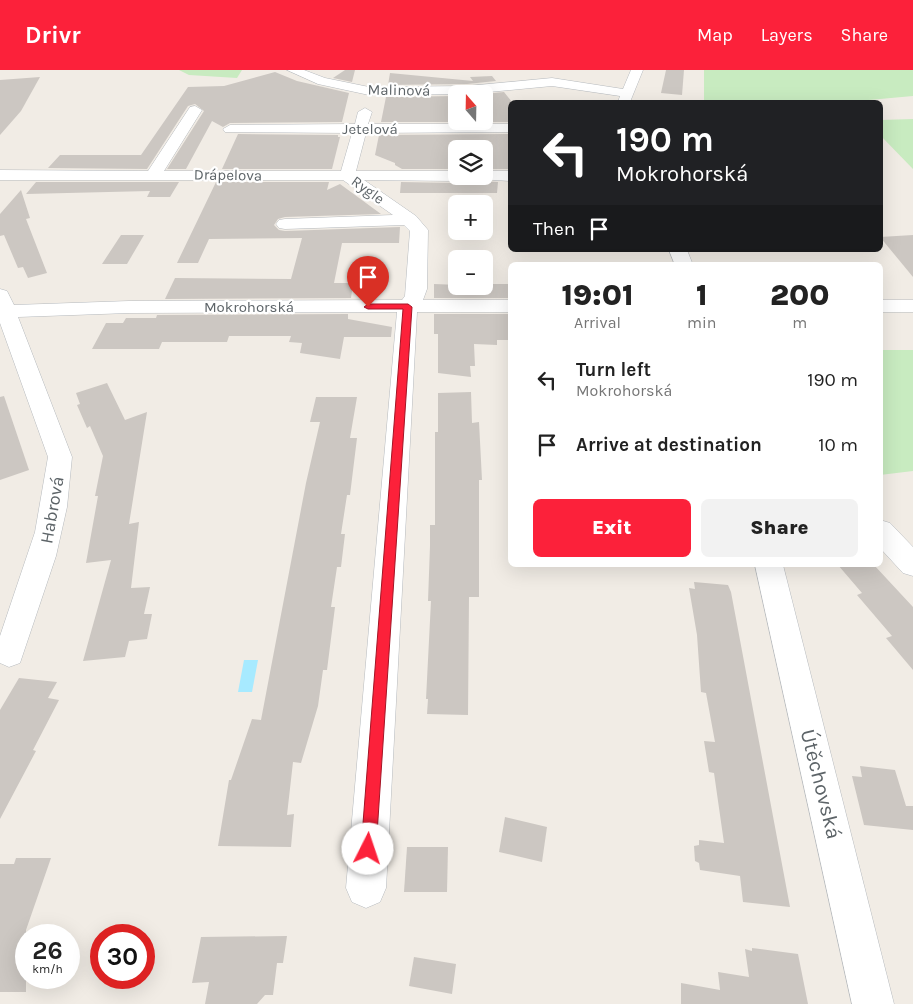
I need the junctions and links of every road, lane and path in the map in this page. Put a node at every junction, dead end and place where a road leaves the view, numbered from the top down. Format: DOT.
graph roads {
  1 [pos="293,70"];
  2 [pos="630,87"];
  3 [pos="369,91"];
  4 [pos="195,110"];
  5 [pos="508,128"];
  6 [pos="230,129"];
  7 [pos="361,129"];
  8 [pos="154,174"];
  9 [pos="0,175"];
  10 [pos="347,176"];
  11 [pos="448,176"];
  12 [pos="493,176"];
  13 [pos="508,176"];
  14 [pos="410,220"];
  15 [pos="285,224"];
  16 [pos="2,303"];
  17 [pos="508,306"];
  18 [pos="883,306"];
  19 [pos="913,306"];
  20 [pos="408,307"];
  21 [pos="883,533"];
  22 [pos="913,565"];
  23 [pos="769,567"];
  24 [pos="9,653"];
  25 [pos="366,888"];
  26 [pos="874,1004"];
  1 -- 3 [label="street, Malinová"];
  2 -- 3 [label="street, Malinová"];
  3 -- 7 [label="street, Rygle"];
  4 -- 8 [label="street"];
  5 -- 7 [label="street, Jetelová"];
  6 -- 7 [label="street, Jetelová"];
  7 -- 10 [label="street, Rygle"];
  8 -- 9 [label="street, Drápelova"];
  8 -- 10 [label="street, Drápelova"];
  10 -- 11 [label="street, Drápelova"];
  10 -- 14 [label="street, Rygle"];
  12 -- 13 [label="street"];
  14 -- 15 [label="street, Rygle"];
  14 -- 20 [label="street"];
  16 -- 20 [label="street, Mokrohorská"];
  16 -- 24 [label="street, Habrová"];
  17 -- 20 [label="street, Mokrohorská"];
  18 -- 19 [label="street"];
  20 -- 25 [label="street"];
  21 -- 22 [label="street"];
  23 -- 26 [label="street, Útěchovská"];
}
